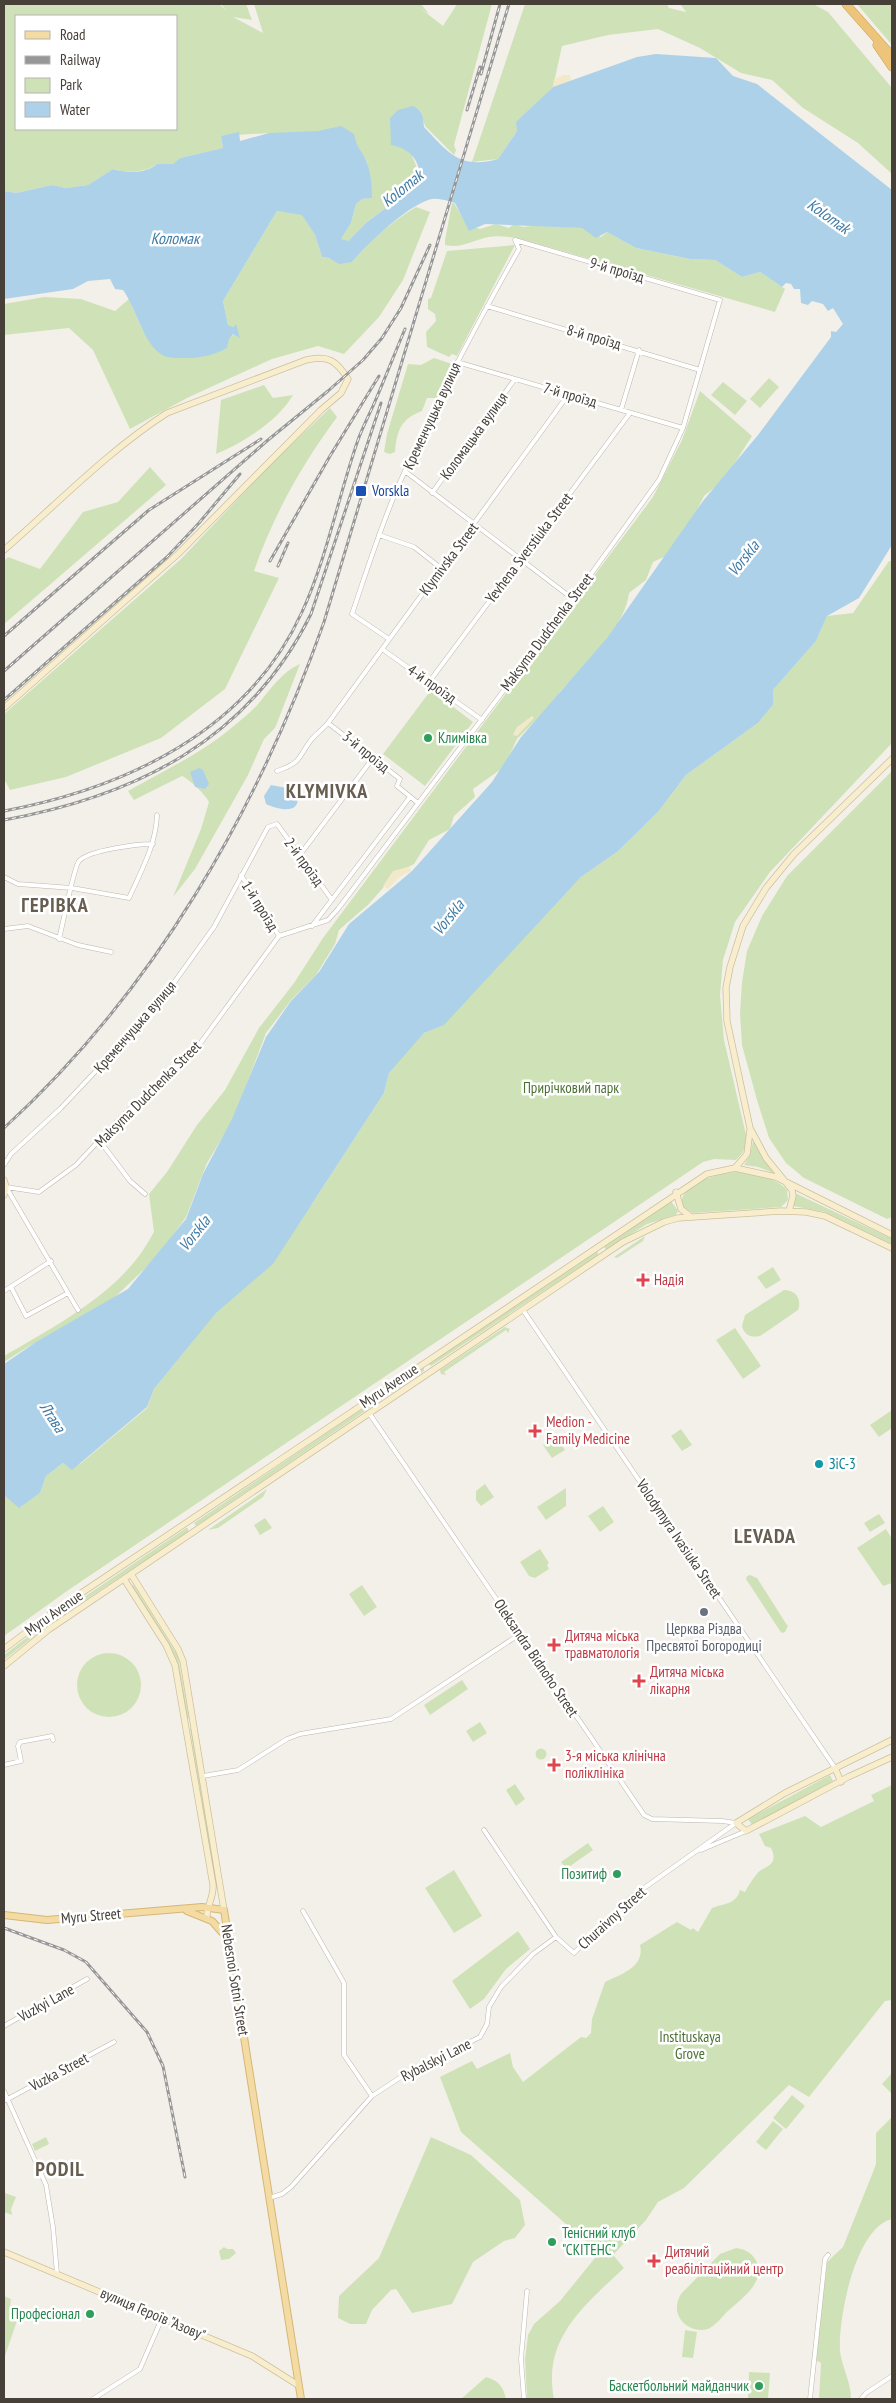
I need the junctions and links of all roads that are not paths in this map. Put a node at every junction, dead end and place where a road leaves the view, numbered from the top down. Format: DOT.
graph roads {
  1 [pos="846,4"];
  2 [pos="855,13"];
  3 [pos="892,56"];
  4 [pos="892,67"];
  5 [pos="515,240"];
  6 [pos="720,300"];
  7 [pos="487,306"];
  8 [pos="639,350"];
  9 [pos="456,362"];
  10 [pos="700,370"];
  11 [pos="515,379"];
  12 [pos="568,395"];
  13 [pos="621,410"];
  14 [pos="630,413"];
  15 [pos="683,428"];
  16 [pos="406,472"];
  17 [pos="432,493"];
  18 [pos="474,525"];
  19 [pos="379,535"];
  20 [pos="4,550"];
  21 [pos="521,559"];
  22 [pos="442,569"];
  23 [pos="573,599"];
  24 [pos="389,638"];
  25 [pos="382,649"];
  26 [pos="429,682"];
  27 [pos="4,708"];
  28 [pos="482,720"];
  29 [pos="328,723"];
  30 [pos="373,758"];
  31 [pos="892,759"];
  32 [pos="277,771"];
  33 [pos="410,797"];
  34 [pos="418,803"];
  35 [pos="157,815"];
  36 [pos="276,824"];
  37 [pos="153,844"];
  38 [pos="299,856"];
  39 [pos="242,875"];
  40 [pos="4,877"];
  41 [pos="72,888"];
  42 [pos="332,900"];
  43 [pos="312,926"];
  44 [pos="4,929"];
  45 [pos="279,936"];
  46 [pos="59,939"];
  47 [pos="111,952"];
  48 [pos="750,1128"];
  49 [pos="100,1141"];
  50 [pos="4,1165"];
  51 [pos="735,1168"];
  52 [pos="4,1180"];
  53 [pos="788,1184"];
  54 [pos="6,1187"];
  55 [pos="676,1192"];
  56 [pos="145,1194"];
  57 [pos="4,1195"];
  58 [pos="789,1211"];
  59 [pos="692,1217"];
  60 [pos="892,1235"];
  61 [pos="598,1245"];
  62 [pos="892,1248"];
  63 [pos="604,1254"];
  64 [pos="51,1261"];
  65 [pos="11,1287"];
  66 [pos="4,1291"];
  67 [pos="68,1293"];
  68 [pos="78,1310"];
  69 [pos="523,1310"];
  70 [pos="425,1362"];
  71 [pos="431,1372"];
  72 [pos="369,1413"];
  73 [pos="188,1523"];
  74 [pos="193,1532"];
  75 [pos="131,1574"];
  76 [pos="124,1578"];
  77 [pos="56,1610"];
  78 [pos="62,1620"];
  79 [pos="520,1634"];
  80 [pos="4,1650"];
  81 [pos="4,1666"];
  82 [pos="195,1725"];
  83 [pos="185,1726"];
  84 [pos="53,1740"];
  85 [pos="892,1740"];
  86 [pos="892,1757"];
  87 [pos="4,1765"];
  88 [pos="835,1768"];
  89 [pos="203,1776"];
  90 [pos="841,1782"];
  91 [pos="736,1823"];
  92 [pos="484,1830"];
  93 [pos="746,1832"];
  94 [pos="694,1852"];
  95 [pos="219,1877"];
  96 [pos="212,1878"];
  97 [pos="209,1907"];
  98 [pos="179,1909"];
  99 [pos="224,1910"];
  100 [pos="302,1911"];
  101 [pos="4,1915"];
  102 [pos="207,1918"];
  103 [pos="215,1923"];
  104 [pos="226,1923"];
  105 [pos="556,1938"];
  106 [pos="229,1942"];
  107 [pos="87,1979"];
  108 [pos="4,2026"];
  109 [pos="114,2042"];
  110 [pos="4,2091"];
  111 [pos="372,2096"];
  112 [pos="6,2100"];
  113 [pos="269,2198"];
  114 [pos="4,2252"];
  115 [pos="828,2255"];
  116 [pos="57,2274"];
  117 [pos="527,2291"];
  118 [pos="162,2318"];
  119 [pos="892,2376"];
  120 [pos="298,2385"];
  121 [pos="93,2399"];
  122 [pos="301,2399"];
  123 [pos="524,2399"];
  124 [pos="810,2399"];
  125 [pos="861,2399"];
  1 -- 2 [label="highway"];
  2 -- 3 [label="highway"];
  2 -- 4 [label="highway"];
  5 -- 6 [label="street, 9-й проїзд"];
  5 -- 7 [label="street, Кременчуцька вулиця"];
  6 -- 10 [label="street, Maksyma Dudchenka Street"];
  7 -- 8 [label="street, 8-й проїзд"];
  7 -- 9 [label="street, Кременчуцька вулиця"];
  8 -- 10 [label="street, 8-й проїзд"];
  8 -- 13 [label="street"];
  9 -- 11 [label="street, 7-й проїзд"];
  9 -- 16 [label="street, Кременчуцька вулиця"];
  10 -- 15 [label="street, Maksyma Dudchenka Street"];
  11 -- 12 [label="street, 7-й проїзд"];
  11 -- 17 [label="street, Коломацька вулиця"];
  12 -- 13 [label="street, 7-й проїзд"];
  12 -- 18 [label="street, Klymivska Street"];
  13 -- 14 [label="street, 7-й проїзд"];
  14 -- 15 [label="street, 7-й проїзд"];
  14 -- 21 [label="street, Yevhena Sverstiuka Street"];
  15 -- 23 [label="street, Maksyma Dudchenka Street"];
  16 -- 17 [label="street"];
  16 -- 19 [label="street, Кременчуцька вулиця"];
  17 -- 18 [label="street"];
  18 -- 21 [label="street"];
  18 -- 22 [label="street, Klymivska Street"];
  19 -- 22 [label="street"];
  19 -- 24 [label="street, Кременчуцька вулиця"];
  20 -- 27 [label="main road"];
  21 -- 23 [label="street"];
  21 -- 26 [label="street, Yevhena Sverstiuka Street"];
  22 -- 24 [label="street, Klymivska Street"];
  23 -- 28 [label="street, Maksyma Dudchenka Street"];
  24 -- 25 [label="street, Klymivska Street"];
  25 -- 26 [label="street, 4-й проїзд"];
  25 -- 29 [label="street, Klymivska Street"];
  26 -- 28 [label="street, 4-й проїзд"];
  28 -- 34 [label="street, Maksyma Dudchenka Street"];
  29 -- 30 [label="street, 3-й проїзд"];
  29 -- 32 [label="street"];
  30 -- 33 [label="street, 3-й проїзд"];
  30 -- 38 [label="street"];
  31 -- 48 [label="main road"];
  33 -- 34 [label="street, 3-й проїзд"];
  33 -- 42 [label="street"];
  34 -- 43 [label="street, Maksyma Dudchenka Street"];
  35 -- 37 [label="street"];
  36 -- 38 [label="street, 2-й проїзд"];
  36 -- 39 [label="street, Кременчуцька вулиця"];
  37 -- 41 [label="street"];
  37 -- 41 [label="street"];
  38 -- 42 [label="street, 2-й проїзд"];
  39 -- 45 [label="street, 1-й проїзд"];
  39 -- 50 [label="street, Кременчуцька вулиця"];
  40 -- 41 [label="street"];
  41 -- 46 [label="street"];
  42 -- 43 [label="street"];
  43 -- 45 [label="street, Maksyma Dudchenka Street"];
  44 -- 46 [label="street"];
  45 -- 49 [label="street, Maksyma Dudchenka Street"];
  46 -- 47 [label="street"];
  48 -- 51 [label="main road"];
  48 -- 53 [label="main road"];
  49 -- 54 [label="street, Maksyma Dudchenka Street"];
  49 -- 56 [label="street"];
  51 -- 53 [label="main road, Myru Avenue"];
  51 -- 55 [label="main road, Myru Avenue"];
  52 -- 54 [label="main road"];
  53 -- 58 [label="main road"];
  53 -- 60 [label="main road, Myru Avenue"];
  54 -- 57 [label="main road"];
  54 -- 64 [label="street"];
  55 -- 59 [label="main road"];
  55 -- 61 [label="main road, Myru Avenue"];
  58 -- 59 [label="main road, Myru Avenue"];
  58 -- 62 [label="main road, Myru Avenue"];
  59 -- 63 [label="main road, Myru Avenue"];
  61 -- 63 [label="main road"];
  61 -- 70 [label="main road, Myru Avenue"];
  63 -- 69 [label="main road, Myru Avenue"];
  64 -- 65 [label="street"];
  64 -- 67 [label="street"];
  65 -- 66 [label="street"];
  65 -- 67 [label="street"];
  67 -- 68 [label="street"];
  69 -- 71 [label="main road, Myru Avenue"];
  69 -- 88 [label="street, Volodymyra Ivasiuka Street"];
  70 -- 71 [label="main road"];
  70 -- 73 [label="main road, Myru Avenue"];
  71 -- 72 [label="main road, Myru Avenue"];
  72 -- 74 [label="main road, Myru Avenue"];
  72 -- 79 [label="street, Oleksandra Bidnoho Street"];
  73 -- 74 [label="main road"];
  73 -- 77 [label="main road, Myru Avenue"];
  74 -- 75 [label="main road, Myru Avenue"];
  75 -- 76 [label="main road, Myru Avenue"];
  75 -- 82 [label="main road, Nebesnoi Sotni Street"];
  76 -- 78 [label="main road, Myru Avenue"];
  76 -- 83 [label="main road, Nebesnoi Sotni Street"];
  77 -- 78 [label="main road"];
  77 -- 80 [label="main road, Myru Avenue"];
  78 -- 81 [label="main road, Myru Avenue"];
  79 -- 89 [label="street"];
  79 -- 91 [label="street, Oleksandra Bidnoho Street"];
  82 -- 83 [label="main road"];
  82 -- 89 [label="main road, Nebesnoi Sotni Street"];
  83 -- 96 [label="main road, Nebesnoi Sotni Street"];
  84 -- 87 [label="street"];
  85 -- 88 [label="main road, Churaivny Street"];
  86 -- 90 [label="main road, Churaivny Street"];
  88 -- 90 [label="main road"];
  88 -- 91 [label="main road, Churaivny Street"];
  89 -- 95 [label="main road, Nebesnoi Sotni Street"];
  90 -- 93 [label="main road, Churaivny Street"];
  91 -- 93 [label="main road"];
  91 -- 94 [label="street, Churaivny Street"];
  92 -- 105 [label="street"];
  93 -- 94 [label="street, Churaivny Street"];
  94 -- 105 [label="street, Churaivny Street"];
  95 -- 96 [label="main road"];
  95 -- 99 [label="main road, Nebesnoi Sotni Street"];
  96 -- 97 [label="main road, Nebesnoi Sotni Street"];
  97 -- 98 [label="main road, Myru Street"];
  97 -- 99 [label="main road, Myru Street"];
  97 -- 102 [label="main road, Nebesnoi Sotni Street"];
  98 -- 101 [label="main road, Myru Street"];
  98 -- 102 [label="main road, Myru Street"];
  99 -- 104 [label="main road, Nebesnoi Sotni Street"];
  100 -- 111 [label="street"];
  102 -- 103 [label="main road, Myru Street"];
  103 -- 104 [label="main road"];
  103 -- 106 [label="main road, Myru Street"];
  104 -- 106 [label="main road, Nebesnoi Sotni Street"];
  105 -- 111 [label="street, Rybalskyi Lane"];
  106 -- 113 [label="main road, Nebesnoi Sotni Street"];
  107 -- 108 [label="street, Vuzkyi Lane"];
  109 -- 112 [label="street, Vuzka Street"];
  110 -- 112 [label="street"];
  111 -- 113 [label="street, Rybalskyi Lane"];
  112 -- 116 [label="street"];
  113 -- 120 [label="main road, Nebesnoi Sotni Street"];
  114 -- 116 [label="main road, вулиця Героїв \"Азову\""];
  115 -- 124 [label="street"];
  116 -- 118 [label="main road, вулиця Героїв \"Азову\""];
  117 -- 123 [label="street"];
  118 -- 120 [label="main road, вулиця Героїв \"Азову\""];
  118 -- 121 [label="street"];
  119 -- 125 [label="street"];
  120 -- 122 [label="main road, Nebesnoi Sotni Street"];
}
